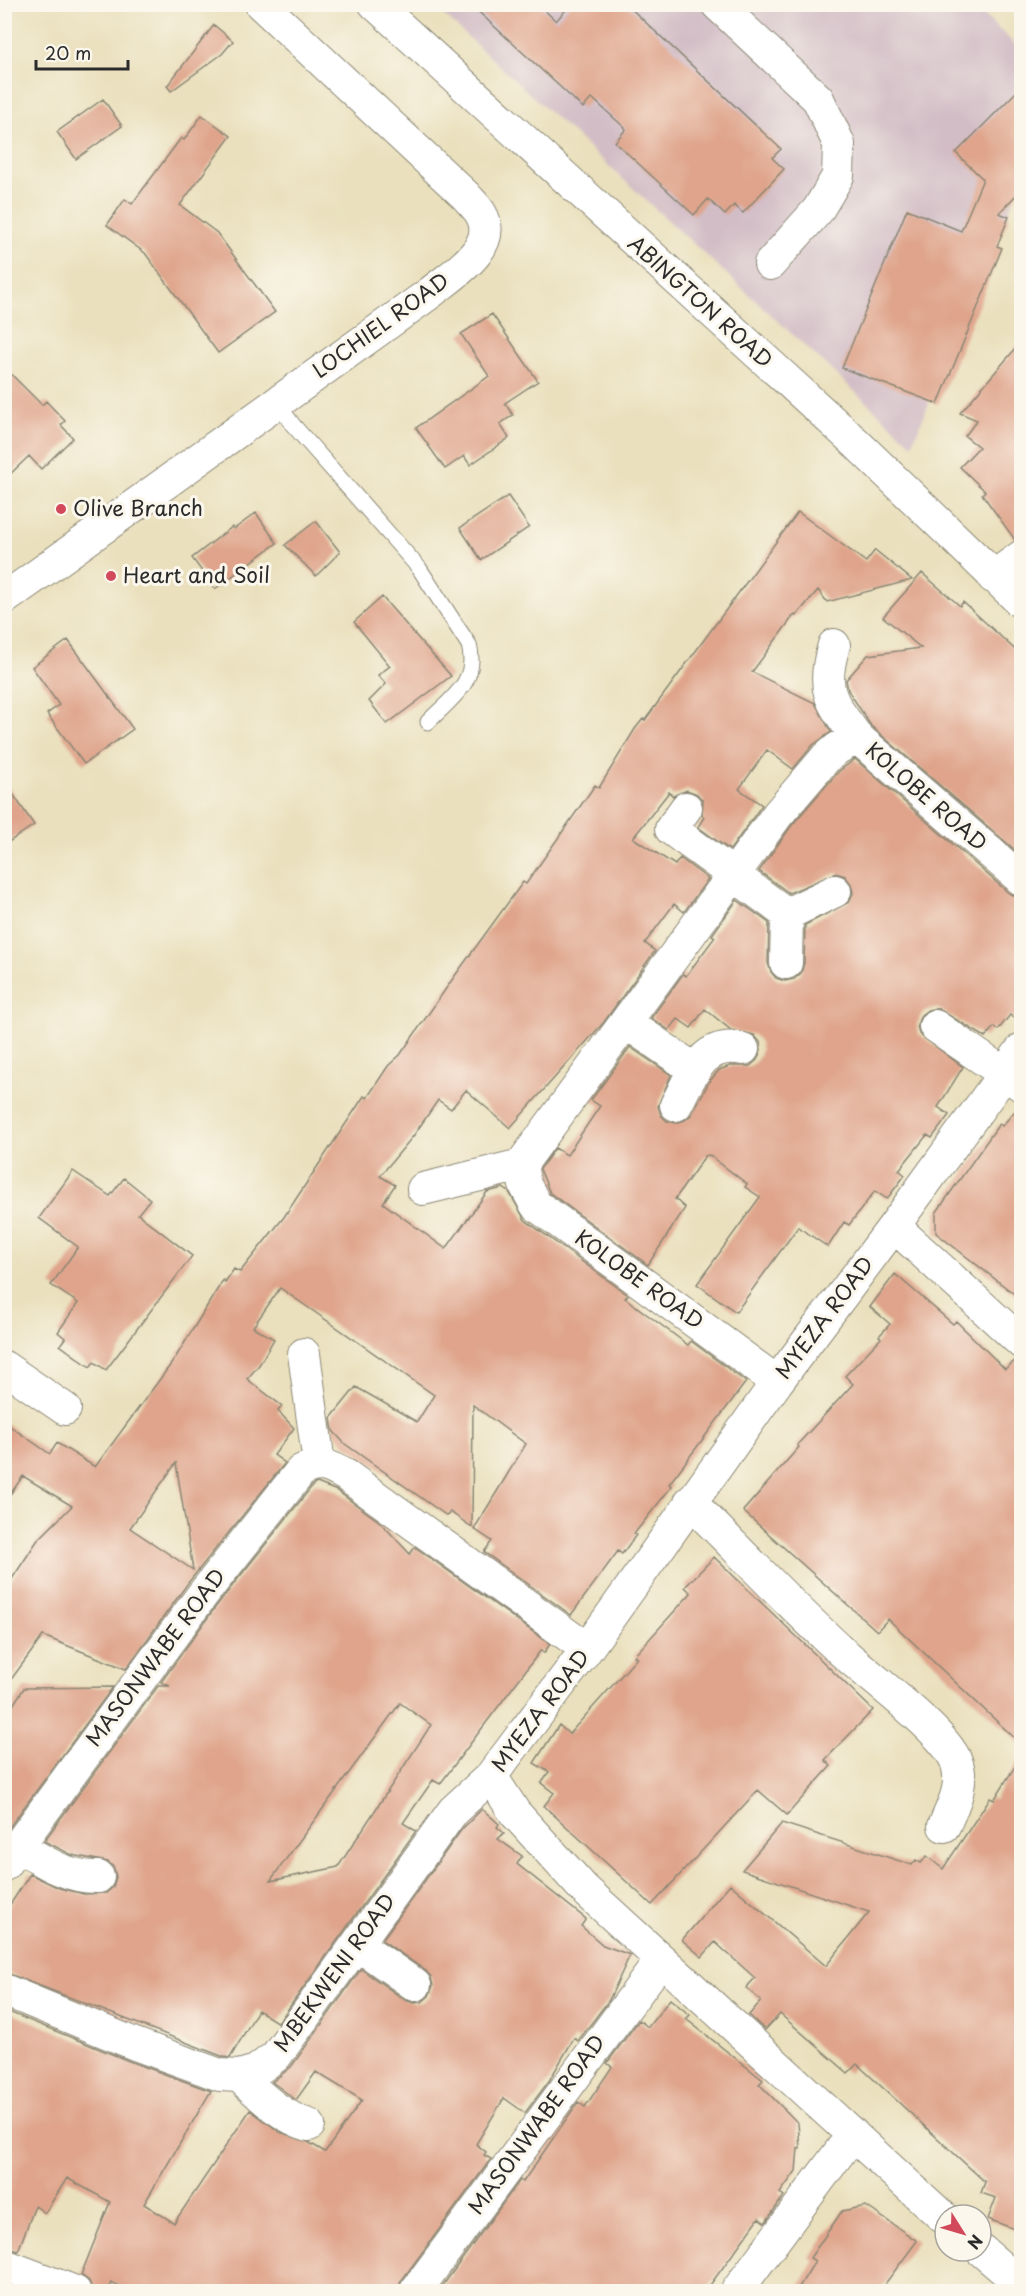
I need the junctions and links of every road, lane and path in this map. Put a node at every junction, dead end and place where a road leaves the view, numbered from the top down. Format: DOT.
graph roads {
  1 [pos="261,4"];
  2 [pos="375,4"];
  3 [pos="717,4"];
  4 [pos="771,264"];
  5 [pos="277,403"];
  6 [pos="1022,556"];
  7 [pos="993,577"];
  8 [pos="4,599"];
  9 [pos="1022,603"];
  10 [pos="834,645"];
  11 [pos="428,722"];
  12 [pos="858,738"];
  13 [pos="672,827"];
  14 [pos="735,874"];
  15 [pos="1022,880"];
  16 [pos="835,891"];
  17 [pos="787,914"];
  18 [pos="786,963"];
  19 [pos="627,1023"];
  20 [pos="935,1026"];
  21 [pos="743,1049"];
  22 [pos="695,1070"];
  23 [pos="1016,1070"];
  24 [pos="676,1105"];
  25 [pos="521,1165"];
  26 [pos="423,1190"];
  27 [pos="894,1226"];
  28 [pos="1022,1343"];
  29 [pos="304,1354"];
  30 [pos="4,1367"];
  31 [pos="777,1382"];
  32 [pos="65,1409"];
  33 [pos="319,1464"];
  34 [pos="690,1502"];
  35 [pos="587,1649"];
  36 [pos="490,1776"];
  37 [pos="944,1826"];
  38 [pos="8,1860"];
  39 [pos="98,1877"];
  40 [pos="357,1944"];
  41 [pos="661,1960"];
  42 [pos="415,1985"];
  43 [pos="4,1990"];
  44 [pos="239,2076"];
  45 [pos="309,2125"];
  46 [pos="853,2134"];
  47 [pos="933,2208"];
  48 [pos="993,2260"];
  49 [pos="4,2265"];
  50 [pos="1022,2284"];
  51 [pos="75,2292"];
  52 [pos="415,2292"];
  53 [pos="736,2292"];
  1 -- 5 [label="street, LOCHIEL ROAD"];
  2 -- 7 [label="street, ABINGTON ROAD"];
  3 -- 4 [label="street"];
  5 -- 8 [label="street, LOCHIEL ROAD"];
  5 -- 11 [label="lane"];
  6 -- 7 [label="street"];
  7 -- 9 [label="street, ABINGTON ROAD"];
  10 -- 12 [label="street, KOLOBE ROAD"];
  12 -- 14 [label="street, KOLOBE ROAD"];
  12 -- 15 [label="street, KOLOBE ROAD"];
  13 -- 14 [label="street"];
  14 -- 17 [label="street"];
  14 -- 19 [label="street, KOLOBE ROAD"];
  16 -- 17 [label="street"];
  17 -- 18 [label="street"];
  19 -- 22 [label="street"];
  19 -- 25 [label="street, KOLOBE ROAD"];
  20 -- 23 [label="street, MYEZA ROAD"];
  21 -- 22 [label="street"];
  22 -- 24 [label="street"];
  23 -- 27 [label="street, MYEZA ROAD"];
  25 -- 26 [label="street"];
  25 -- 31 [label="street, KOLOBE ROAD"];
  27 -- 28 [label="street"];
  27 -- 31 [label="street, MYEZA ROAD"];
  29 -- 33 [label="street"];
  30 -- 32 [label="street"];
  31 -- 34 [label="street, MYEZA ROAD"];
  33 -- 35 [label="street"];
  33 -- 38 [label="street, MASONWABE ROAD"];
  34 -- 35 [label="street, MYEZA ROAD"];
  34 -- 37 [label="street"];
  35 -- 36 [label="street, MYEZA ROAD"];
  36 -- 40 [label="street, MBEKWENI ROAD"];
  36 -- 41 [label="street, MYEZA ROAD"];
  38 -- 39 [label="street"];
  40 -- 42 [label="street"];
  40 -- 44 [label="street, MBEKWENI ROAD"];
  41 -- 46 [label="street, MYEZA ROAD"];
  41 -- 52 [label="street, MASONWABE ROAD"];
  43 -- 44 [label="street"];
  44 -- 45 [label="street"];
  46 -- 47 [label="street, MYEZA ROAD"];
  46 -- 53 [label="street"];
  48 -- 50 [label="street"];
  49 -- 51 [label="street"];
}
